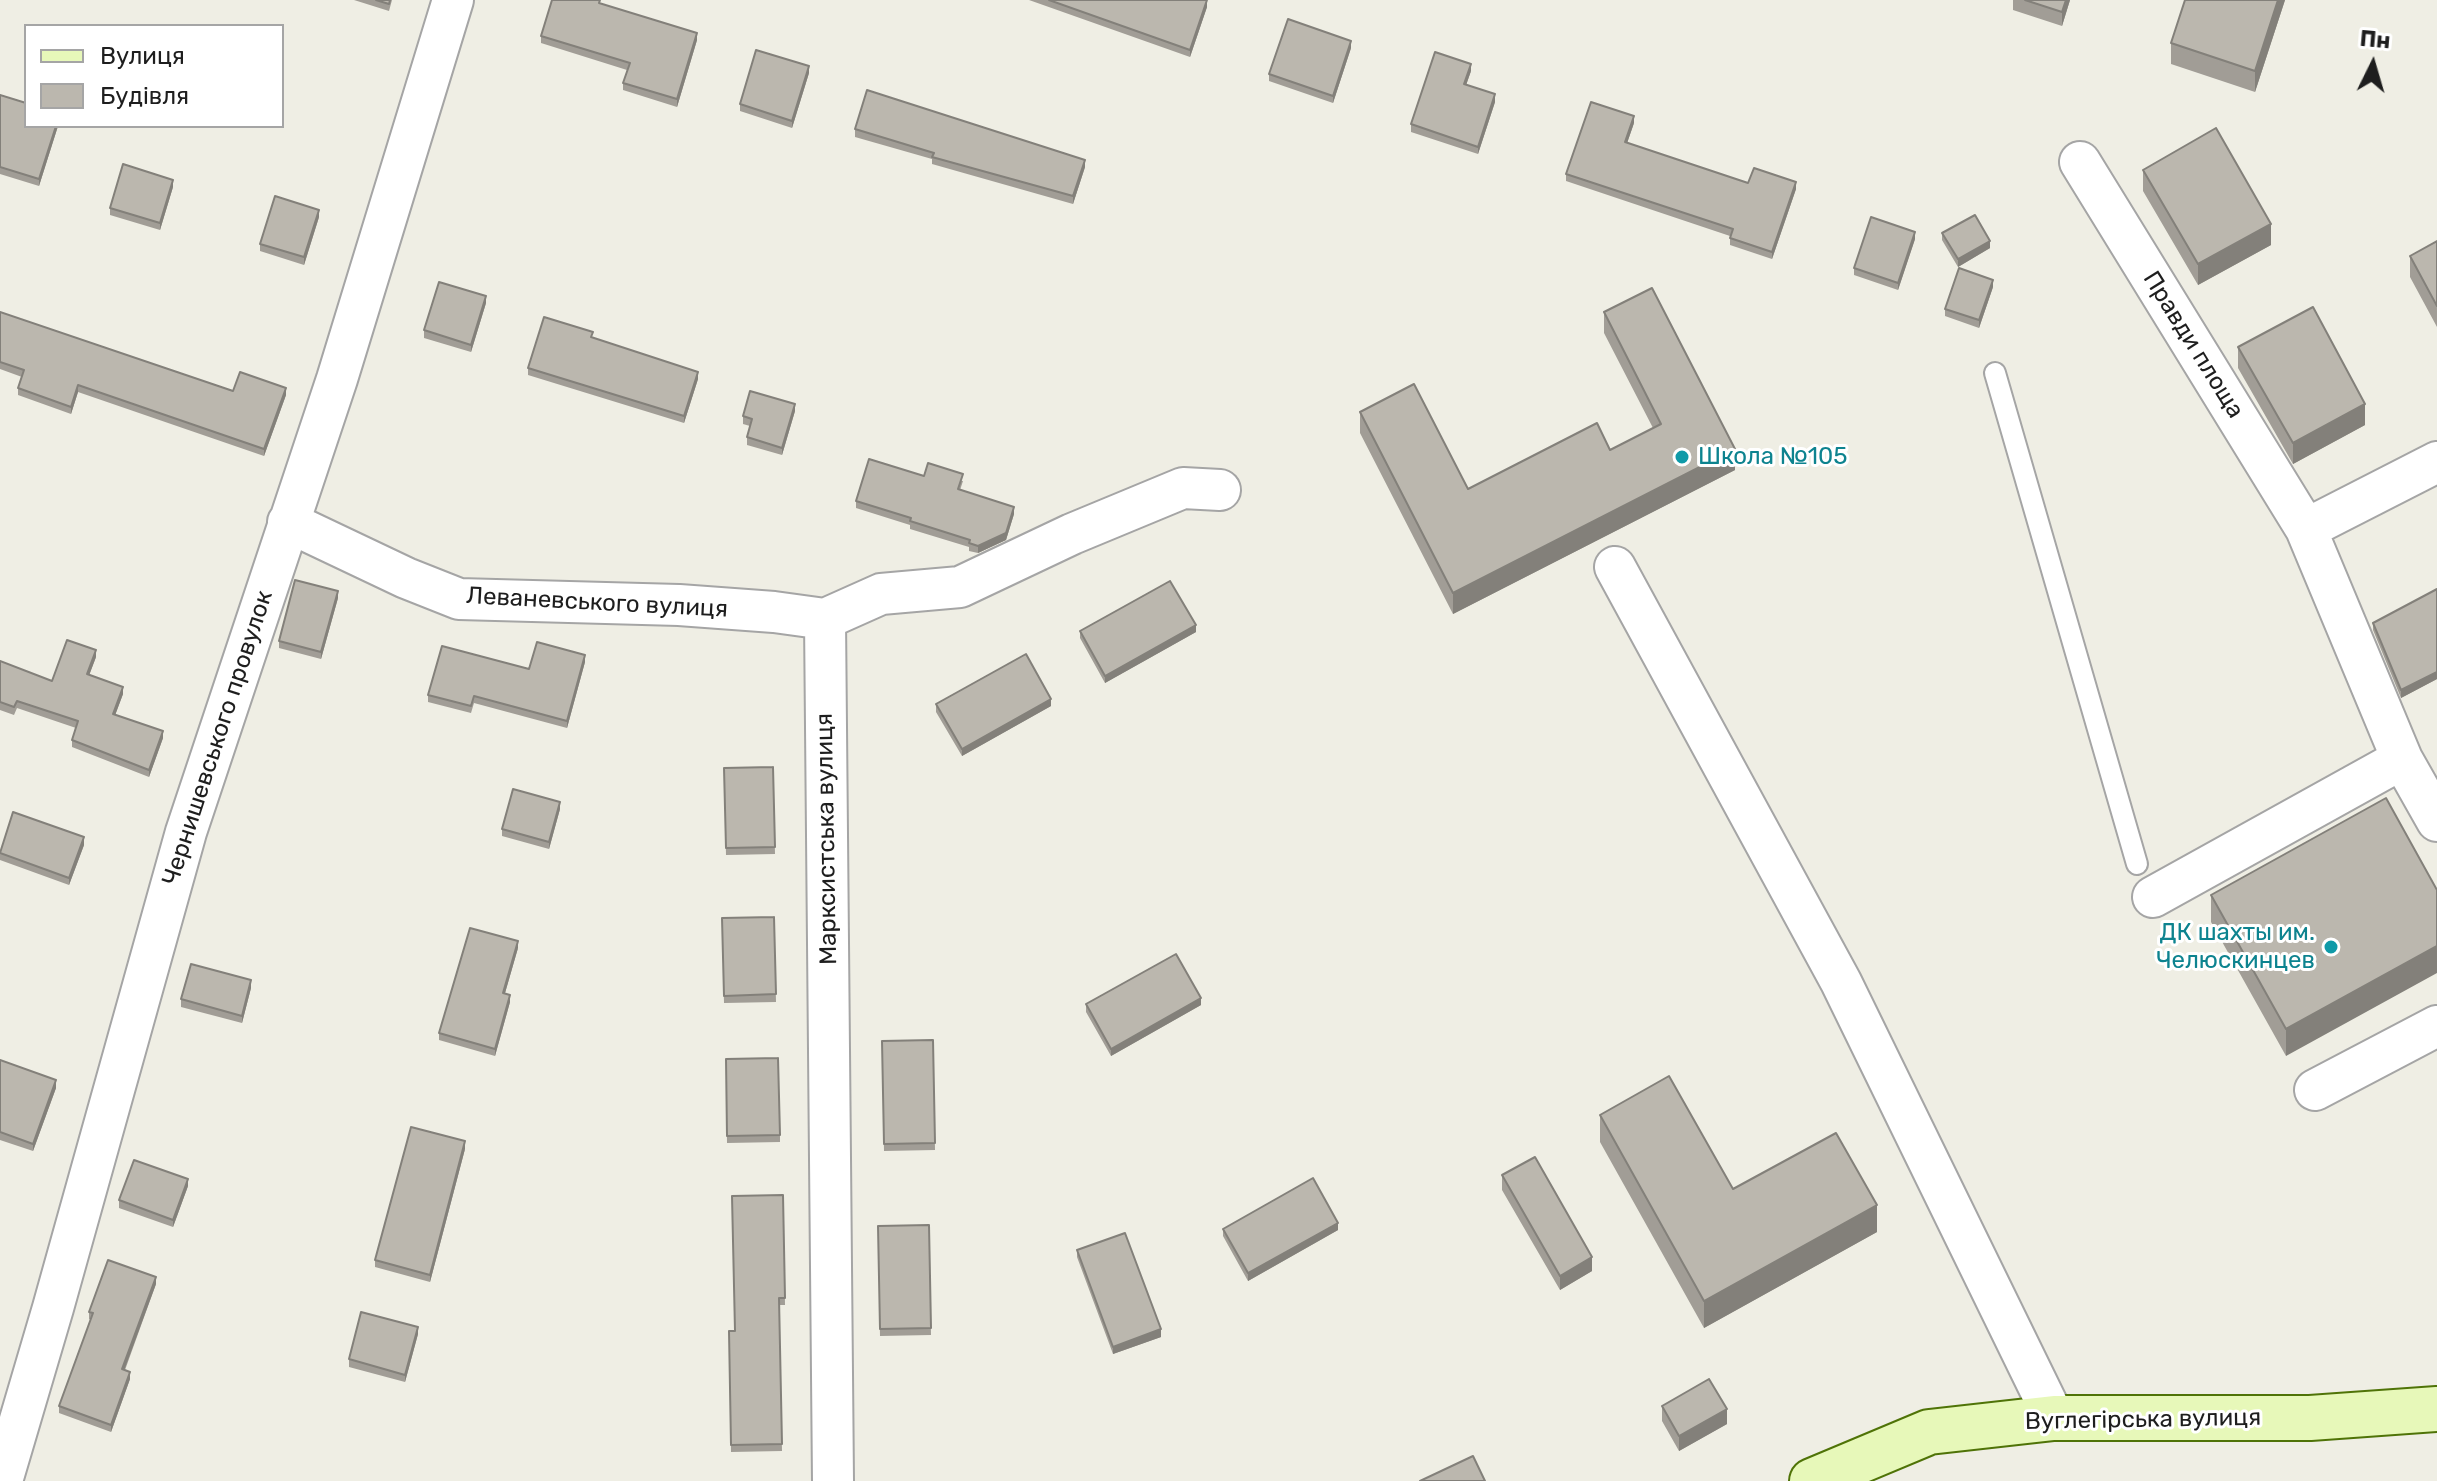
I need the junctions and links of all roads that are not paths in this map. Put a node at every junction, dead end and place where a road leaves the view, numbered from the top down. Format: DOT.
graph roads {
  1 [pos="453,0"];
  2 [pos="2080,162"];
  3 [pos="1995,373"];
  4 [pos="2437,462"];
  5 [pos="1220,490"];
  6 [pos="288,522"];
  7 [pos="2306,529"];
  8 [pos="1615,567"];
  9 [pos="825,619"];
  10 [pos="2402,759"];
  11 [pos="2437,821"];
  12 [pos="2145,880"];
  13 [pos="2437,1026"];
  14 [pos="2315,1090"];
  15 [pos="2437,1409"];
  16 [pos="2054,1418"];
  17 [pos="2,1481"];
  18 [pos="833,1481"];
  19 [pos="1812,1481"];
  1 -- 6 [label="street, Чернишевського провулок"];
  2 -- 7 [label="street, Правди площа"];
  3 -- 12 [label="lane"];
  4 -- 7 [label="street"];
  5 -- 9 [label="street"];
  6 -- 9 [label="street, Леваневського вулиця"];
  6 -- 17 [label="street, Чернишевського провулок"];
  7 -- 10 [label="street, Правди площа"];
  8 -- 16 [label="street"];
  9 -- 18 [label="street, Марксистська вулиця"];
  10 -- 11 [label="street, Правди площа"];
  10 -- 12 [label="street"];
  13 -- 14 [label="street"];
  15 -- 16 [label="street, Вуглегірська вулиця"];
  16 -- 19 [label="street, Вуглегірська вулиця"];
}
